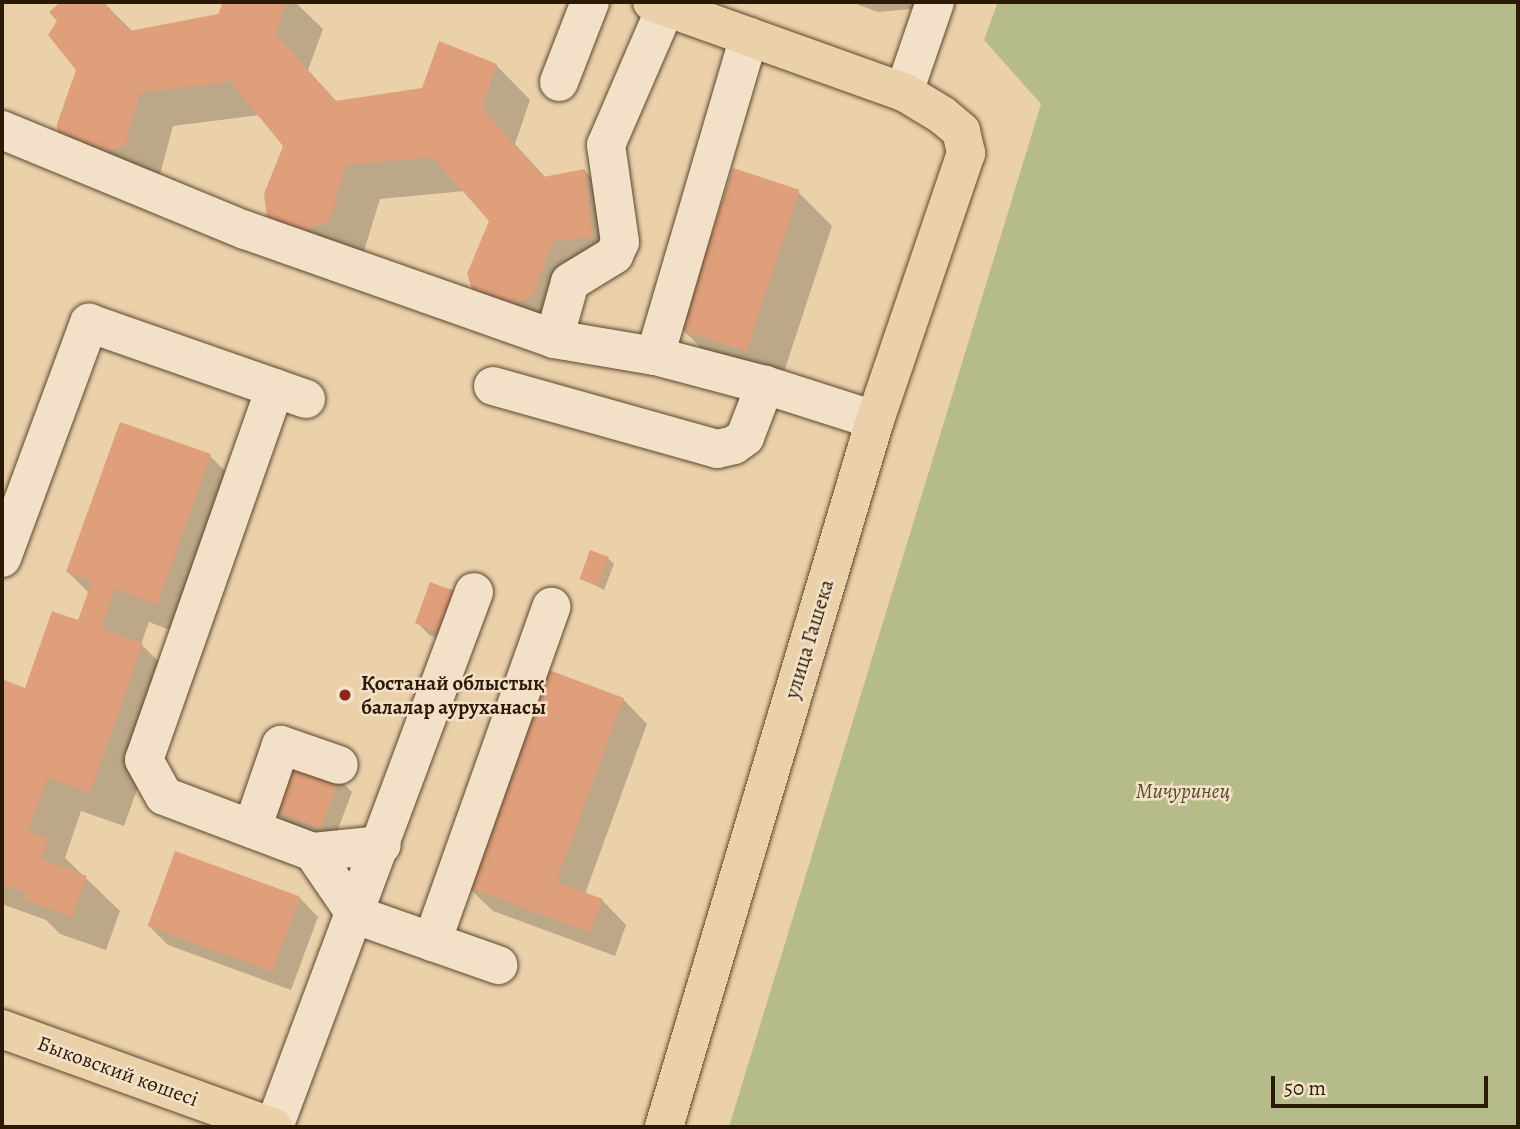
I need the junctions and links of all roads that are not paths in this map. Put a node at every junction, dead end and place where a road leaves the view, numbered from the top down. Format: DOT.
graph roads {
  1 [pos="590,2"];
  2 [pos="935,2"];
  3 [pos="662,3"];
  4 [pos="749,37"];
  5 [pos="559,82"];
  6 [pos="904,93"];
  7 [pos="2,130"];
  8 [pos="554,339"];
  9 [pos="655,356"];
  10 [pos="765,385"];
  11 [pos="493,386"];
  12 [pos="874,420"];
  13 [pos="2,558"];
  14 [pos="474,592"];
  15 [pos="551,607"];
  16 [pos="340,765"];
  17 [pos="252,829"];
  18 [pos="382,845"];
  19 [pos="313,852"];
  20 [pos="356,915"];
  21 [pos="432,942"];
  22 [pos="498,965"];
  23 [pos="2,1030"];
  24 [pos="274,1127"];
  25 [pos="664,1127"];
  1 -- 5 [label="lane"];
  2 -- 6 [label="lane"];
  3 -- 4 [label="main road"];
  3 -- 8 [label="lane"];
  4 -- 6 [label="main road"];
  4 -- 9 [label="lane"];
  6 -- 12 [label="main road, улица Гашека"];
  7 -- 8 [label="lane"];
  8 -- 9 [label="lane"];
  9 -- 10 [label="lane"];
  10 -- 11 [label="lane"];
  10 -- 12 [label="lane"];
  12 -- 25 [label="main road, улица Гашека"];
  13 -- 17 [label="lane"];
  14 -- 18 [label="lane"];
  15 -- 21 [label="lane"];
  16 -- 17 [label="lane"];
  17 -- 19 [label="lane"];
  18 -- 19 [label="lane"];
  18 -- 20 [label="lane"];
  19 -- 20 [label="lane"];
  20 -- 21 [label="lane"];
  20 -- 24 [label="lane"];
  21 -- 22 [label="lane"];
  23 -- 24 [label="main road, Быковский көшесі"];
}
